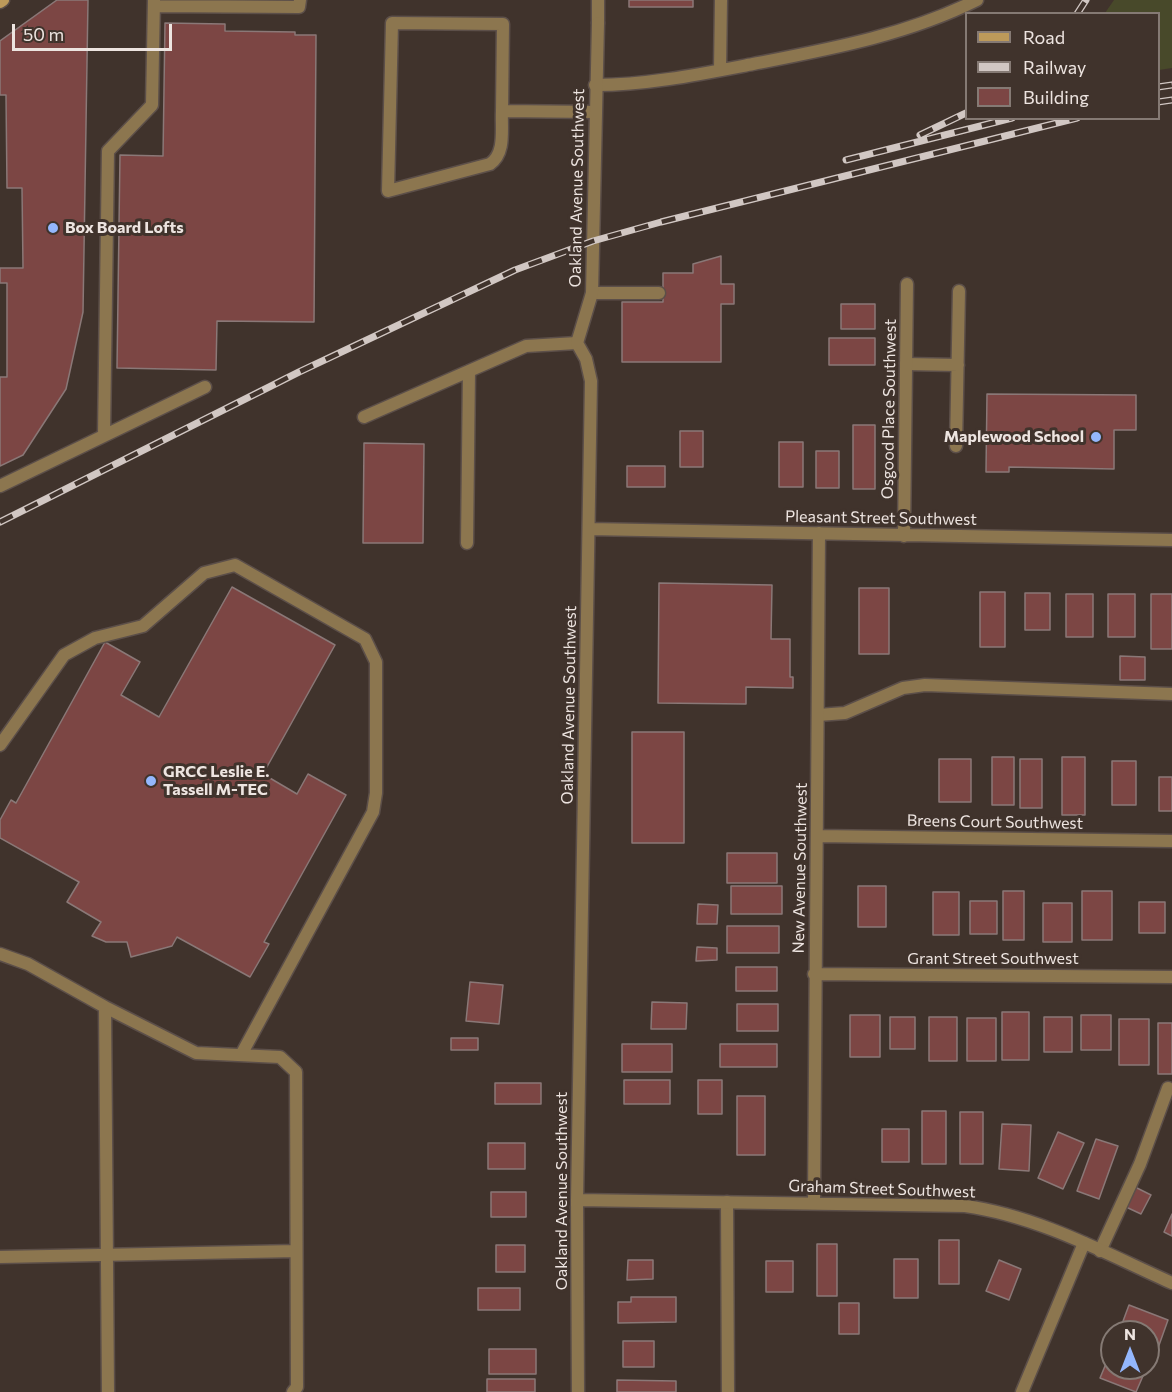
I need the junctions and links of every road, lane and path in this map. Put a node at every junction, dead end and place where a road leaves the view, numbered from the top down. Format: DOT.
graph roads {
  1 [pos="300,0"];
  2 [pos="598,0"];
  3 [pos="721,0"];
  4 [pos="977,0"];
  5 [pos="154,3"];
  6 [pos="720,70"];
  7 [pos="595,85"];
  8 [pos="502,111"];
  9 [pos="595,112"];
  10 [pos="907,284"];
  11 [pos="959,291"];
  12 [pos="659,292"];
  13 [pos="592,293"];
  14 [pos="577,343"];
  15 [pos="906,364"];
  16 [pos="958,365"];
  17 [pos="469,371"];
  18 [pos="205,387"];
  19 [pos="364,417"];
  20 [pos="104,435"];
  21 [pos="956,447"];
  22 [pos="0,486"];
  23 [pos="589,529"];
  24 [pos="819,533"];
  25 [pos="904,536"];
  26 [pos="1172,540"];
  27 [pos="467,543"];
  28 [pos="1172,694"];
  29 [pos="818,715"];
  30 [pos="0,745"];
  31 [pos="818,836"];
  32 [pos="1172,841"];
  33 [pos="0,954"];
  34 [pos="814,974"];
  35 [pos="1172,977"];
  36 [pos="105,1007"];
  37 [pos="241,1055"];
  38 [pos="1168,1088"];
  39 [pos="577,1200"];
  40 [pos="727,1202"];
  41 [pos="814,1203"];
  42 [pos="1084,1243"];
  43 [pos="297,1251"];
  44 [pos="1100,1251"];
  45 [pos="107,1255"];
  46 [pos="0,1257"];
  47 [pos="1172,1283"];
  48 [pos="108,1392"];
  49 [pos="293,1392"];
  50 [pos="578,1392"];
  51 [pos="728,1392"];
  52 [pos="1022,1392"];
  1 -- 5 [label="street"];
  2 -- 7 [label="street, Oakland Avenue Southwest"];
  3 -- 6 [label="street"];
  4 -- 6 [label="street"];
  5 -- 20 [label="street"];
  6 -- 7 [label="street"];
  7 -- 9 [label="street, Oakland Avenue Southwest"];
  8 -- 8 [label="street"];
  8 -- 9 [label="street"];
  9 -- 13 [label="street, Oakland Avenue Southwest"];
  10 -- 15 [label="street, Osgood Place Southwest"];
  11 -- 16 [label="street"];
  12 -- 13 [label="street"];
  13 -- 14 [label="street, Oakland Avenue Southwest"];
  14 -- 17 [label="street"];
  14 -- 23 [label="street, Oakland Avenue Southwest"];
  15 -- 16 [label="street"];
  15 -- 25 [label="street, Osgood Place Southwest"];
  16 -- 21 [label="street"];
  17 -- 19 [label="street"];
  17 -- 27 [label="street"];
  18 -- 20 [label="street"];
  20 -- 22 [label="street"];
  23 -- 24 [label="street, Pleasant Street Southwest"];
  23 -- 39 [label="street, Oakland Avenue Southwest"];
  24 -- 25 [label="street, Pleasant Street Southwest"];
  24 -- 29 [label="street, New Avenue Southwest"];
  25 -- 26 [label="street, Pleasant Street Southwest"];
  28 -- 29 [label="street"];
  29 -- 31 [label="street, New Avenue Southwest"];
  30 -- 37 [label="street"];
  31 -- 32 [label="street, Breens Court Southwest"];
  31 -- 34 [label="street, New Avenue Southwest"];
  33 -- 36 [label="street"];
  34 -- 35 [label="street, Grant Street Southwest"];
  34 -- 41 [label="street, New Avenue Southwest"];
  36 -- 37 [label="street"];
  36 -- 45 [label="street"];
  37 -- 43 [label="street"];
  38 -- 44 [label="street"];
  39 -- 40 [label="street, Graham Street Southwest"];
  39 -- 50 [label="street, Oakland Avenue Southwest"];
  40 -- 41 [label="street, Graham Street Southwest"];
  40 -- 51 [label="street"];
  41 -- 42 [label="street, Graham Street Southwest"];
  42 -- 44 [label="street, Graham Street Southwest"];
  42 -- 52 [label="street"];
  43 -- 45 [label="street"];
  43 -- 49 [label="street"];
  44 -- 47 [label="street, Graham Street Southwest"];
  45 -- 46 [label="street"];
  45 -- 48 [label="street"];
}
